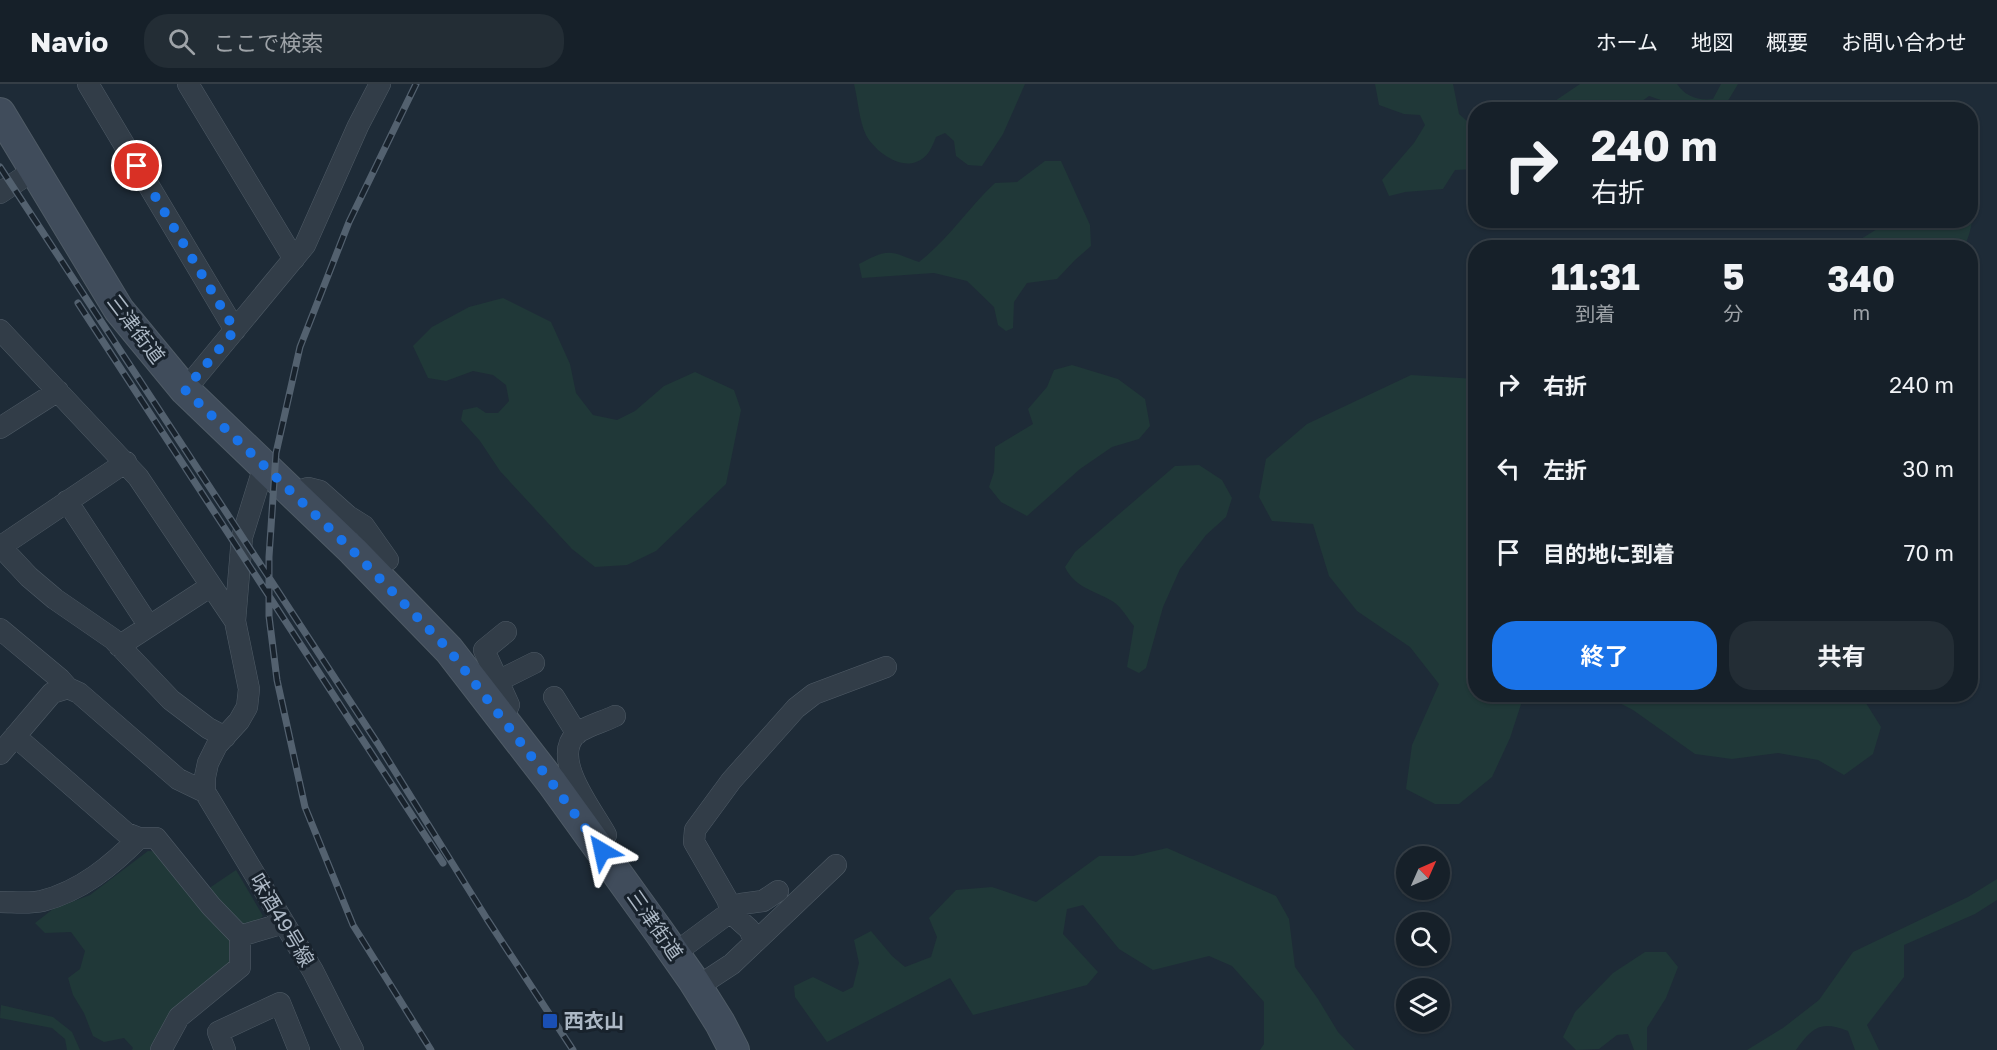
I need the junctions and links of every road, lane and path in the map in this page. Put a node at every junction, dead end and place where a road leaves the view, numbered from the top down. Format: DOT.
graph roads {
  1 [pos="88,84"];
  2 [pos="188,84"];
  3 [pos="380,84"];
  4 [pos="0,113"];
  5 [pos="34,170"];
  6 [pos="0,193"];
  7 [pos="294,259"];
  8 [pos="0,330"];
  9 [pos="235,330"];
  10 [pos="185,390"];
  11 [pos="58,391"];
  12 [pos="0,428"];
  13 [pos="126,462"];
  14 [pos="264,466"];
  15 [pos="291,493"];
  16 [pos="67,501"];
  17 [pos="0,547"];
  18 [pos="387,560"];
  19 [pos="211,586"];
  20 [pos="235,621"];
  21 [pos="149,626"];
  22 [pos="0,629"];
  23 [pos="506,632"];
  24 [pos="119,646"];
  25 [pos="534,663"];
  26 [pos="886,668"];
  27 [pos="498,681"];
  28 [pos="68,688"];
  29 [pos="554,697"];
  30 [pos="615,716"];
  31 [pos="502,719"];
  32 [pos="576,734"];
  33 [pos="15,736"];
  34 [pos="225,737"];
  35 [pos="0,754"];
  36 [pos="205,792"];
  37 [pos="139,838"];
  38 [pos="602,851"];
  39 [pos="836,865"];
  40 [pos="778,891"];
  41 [pos="0,902"];
  42 [pos="730,912"];
  43 [pos="284,923"];
  44 [pos="240,936"];
  45 [pos="755,942"];
  46 [pos="675,953"];
  47 [pos="698,987"];
  48 [pos="161,1050"];
  49 [pos="225,1050"];
  50 [pos="299,1050"];
  51 [pos="353,1050"];
  52 [pos="734,1050"];
  1 -- 9 [label="street"];
  2 -- 7 [label="street"];
  3 -- 7 [label="street"];
  4 -- 5 [label="street, 三津街道"];
  5 -- 6 [label="street"];
  5 -- 10 [label="street, 三津街道"];
  7 -- 9 [label="street"];
  8 -- 11 [label="street"];
  9 -- 10 [label="street"];
  10 -- 14 [label="street, 三津街道"];
  11 -- 12 [label="street"];
  11 -- 13 [label="street"];
  13 -- 16 [label="street"];
  13 -- 19 [label="street"];
  14 -- 15 [label="street, 三津街道"];
  14 -- 20 [label="street"];
  15 -- 18 [label="street"];
  15 -- 31 [label="street, 三津街道"];
  16 -- 17 [label="street"];
  16 -- 21 [label="street"];
  17 -- 24 [label="street"];
  19 -- 20 [label="street"];
  19 -- 21 [label="street"];
  20 -- 34 [label="street"];
  21 -- 24 [label="street"];
  22 -- 28 [label="street"];
  23 -- 27 [label="street"];
  24 -- 34 [label="street"];
  25 -- 27 [label="street"];
  26 -- 42 [label="street"];
  27 -- 31 [label="street"];
  28 -- 33 [label="street"];
  28 -- 36 [label="street"];
  29 -- 32 [label="street"];
  30 -- 32 [label="street"];
  31 -- 38 [label="street, 三津街道"];
  32 -- 38 [label="street"];
  33 -- 35 [label="street"];
  33 -- 37 [label="street"];
  34 -- 36 [label="street"];
  36 -- 43 [label="street, 味酒49号線"];
  37 -- 41 [label="street"];
  37 -- 44 [label="street"];
  38 -- 46 [label="street, 三津街道"];
  39 -- 45 [label="street"];
  40 -- 42 [label="street"];
  42 -- 45 [label="street"];
  42 -- 46 [label="street"];
  43 -- 44 [label="street"];
  43 -- 51 [label="street, 味酒49号線"];
  44 -- 48 [label="street"];
  45 -- 47 [label="street"];
  46 -- 47 [label="street, 三津街道"];
  47 -- 52 [label="street, 三津街道"];
  49 -- 50 [label="street"];
}
